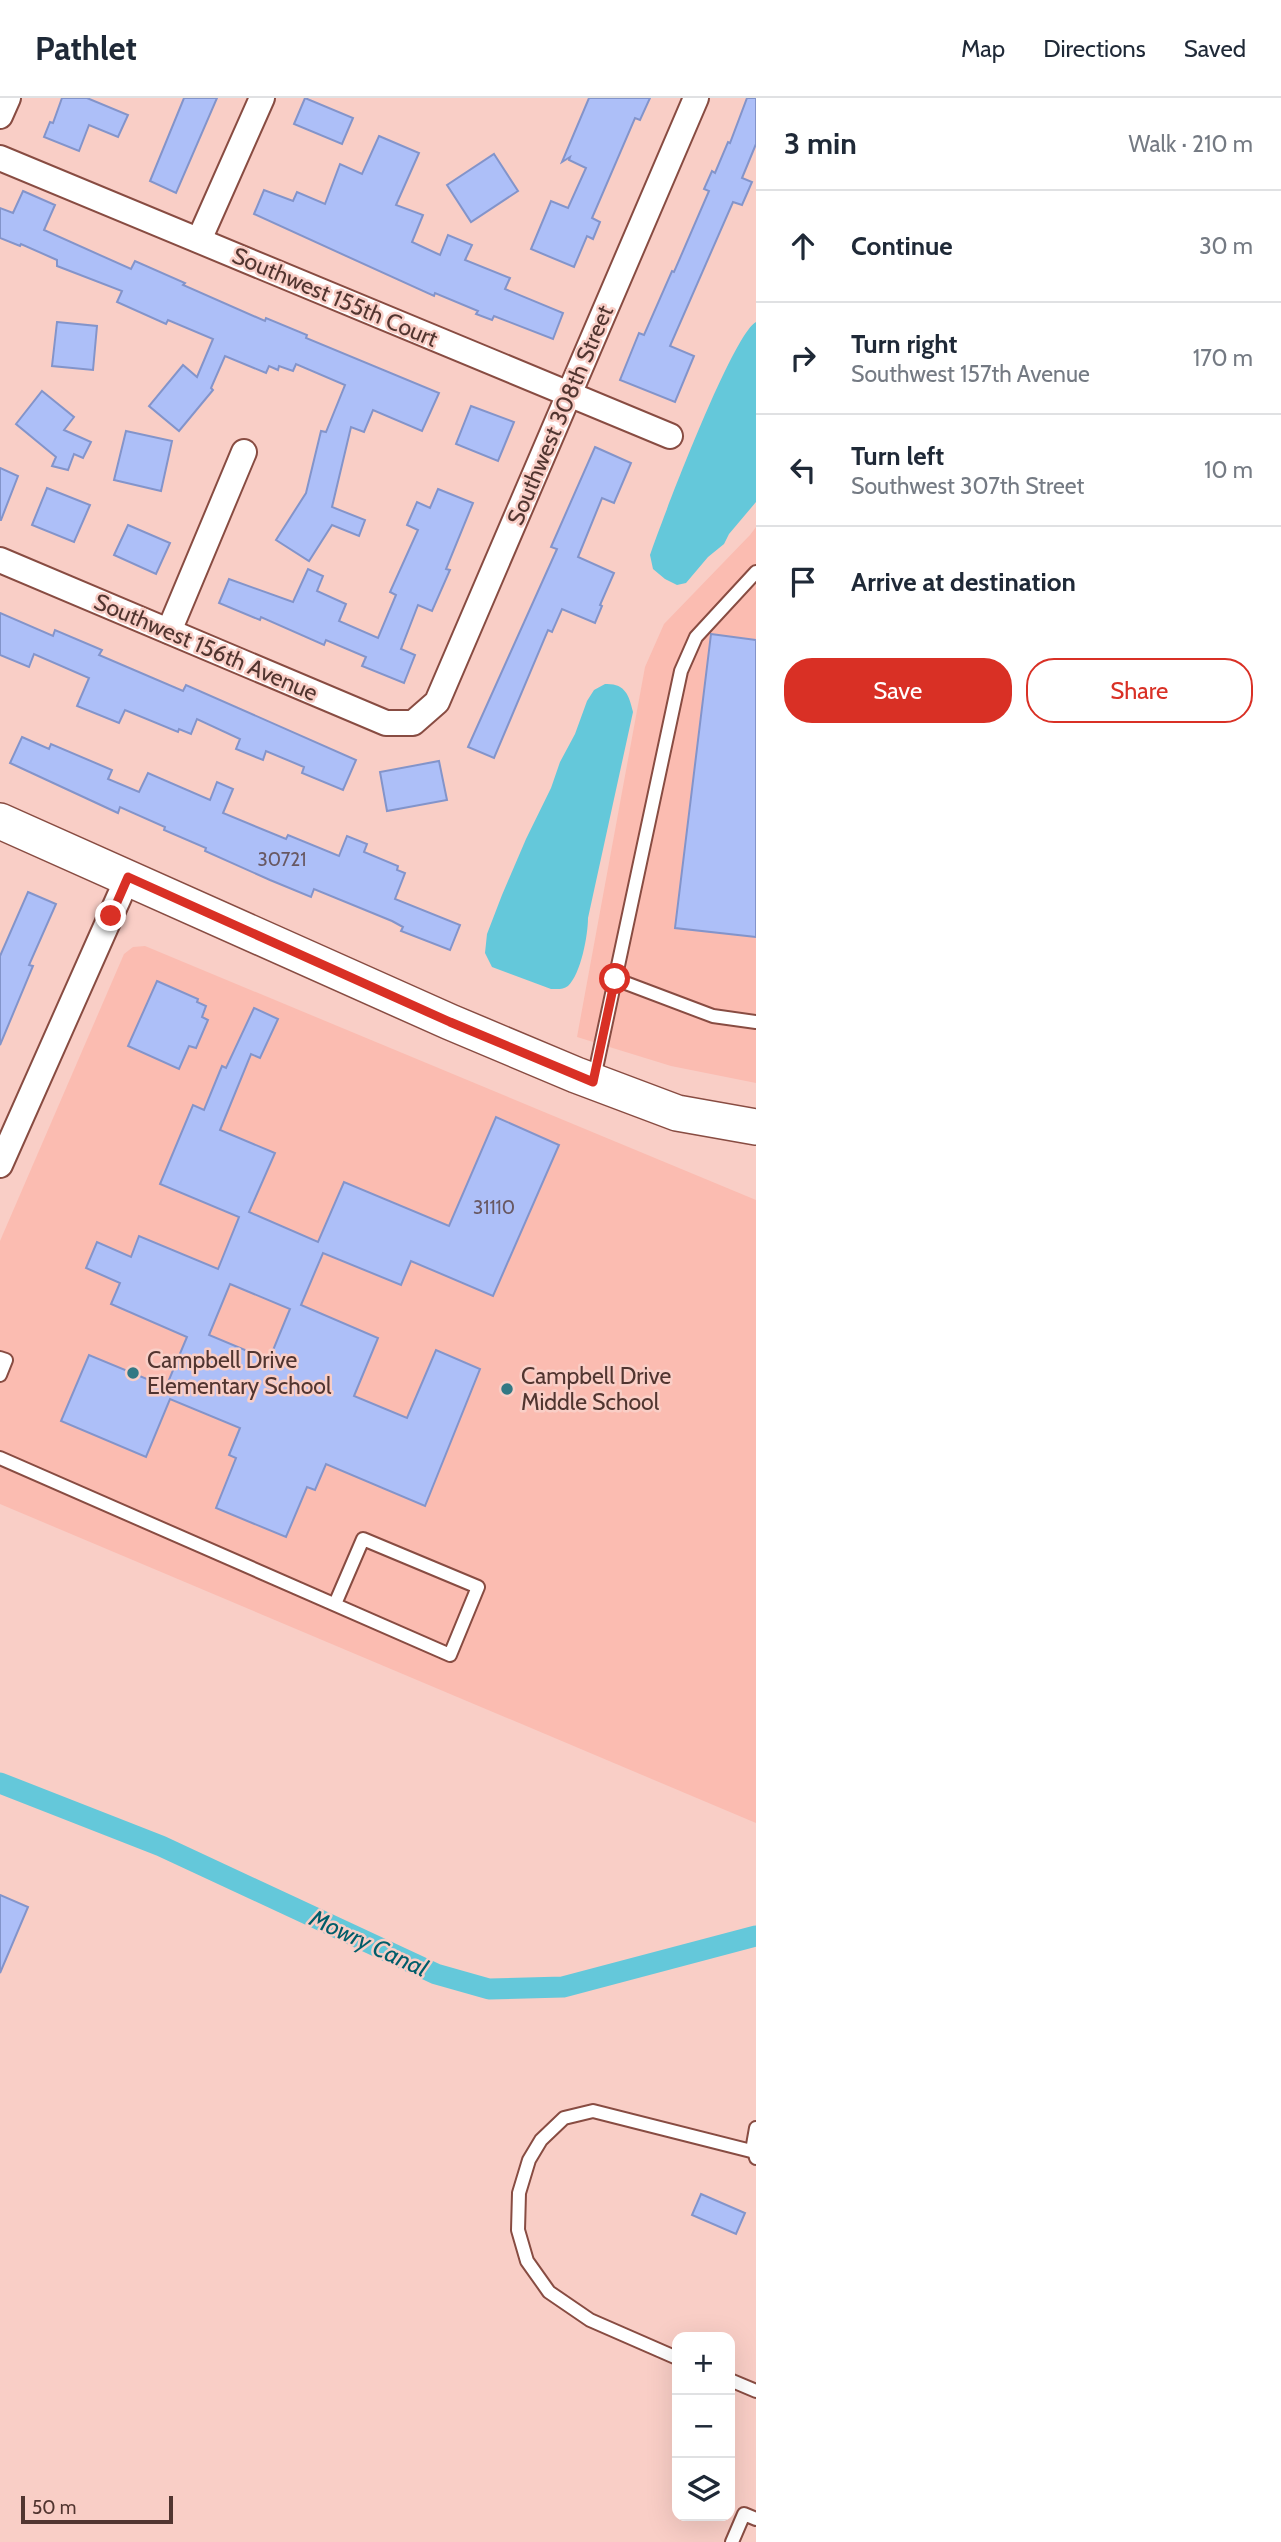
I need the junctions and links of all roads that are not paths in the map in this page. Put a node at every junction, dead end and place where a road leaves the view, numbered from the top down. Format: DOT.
graph roads {
  1 [pos="8,98"];
  2 [pos="262,98"];
  3 [pos="696,98"];
  4 [pos="0,116"];
  5 [pos="0,158"];
  6 [pos="199,240"];
  7 [pos="569,394"];
  8 [pos="670,436"];
  9 [pos="244,452"];
  10 [pos="0,561"];
  11 [pos="756,572"];
  12 [pos="169,631"];
  13 [pos="413,723"];
  14 [pos="0,821"];
  15 [pos="128,877"];
  16 [pos="615,979"];
  17 [pos="756,1022"];
  18 [pos="593,1082"];
  19 [pos="756,1127"];
  20 [pos="0,1165"];
  21 [pos="0,1358"];
  22 [pos="0,1376"];
  23 [pos="0,1458"];
  24 [pos="334,1604"];
  25 [pos="756,2128"];
  26 [pos="755,2155"];
  27 [pos="672,2356"];
  28 [pos="735,2382"];
  29 [pos="756,2390"];
  30 [pos="756,2519"];
  31 [pos="732,2542"];
  1 -- 4 [label="street"];
  2 -- 6 [label="street"];
  3 -- 7 [label="street, Southwest 308th Street"];
  5 -- 6 [label="street, Southwest 155th Court"];
  6 -- 7 [label="street, Southwest 155th Court"];
  7 -- 8 [label="street, Southwest 155th Court"];
  7 -- 13 [label="street, Southwest 308th Street"];
  9 -- 12 [label="street"];
  10 -- 12 [label="street, Southwest 156th Avenue"];
  11 -- 16 [label="lane"];
  12 -- 13 [label="street, Southwest 156th Avenue"];
  14 -- 15 [label="street"];
  15 -- 18 [label="street"];
  15 -- 20 [label="street"];
  16 -- 17 [label="lane"];
  16 -- 18 [label="lane"];
  18 -- 19 [label="street"];
  21 -- 22 [label="lane"];
  23 -- 24 [label="lane"];
  24 -- 24 [label="lane"];
  25 -- 26 [label="lane"];
  26 -- 27 [label="lane"];
  28 -- 29 [label="lane"];
  30 -- 31 [label="lane"];
}
